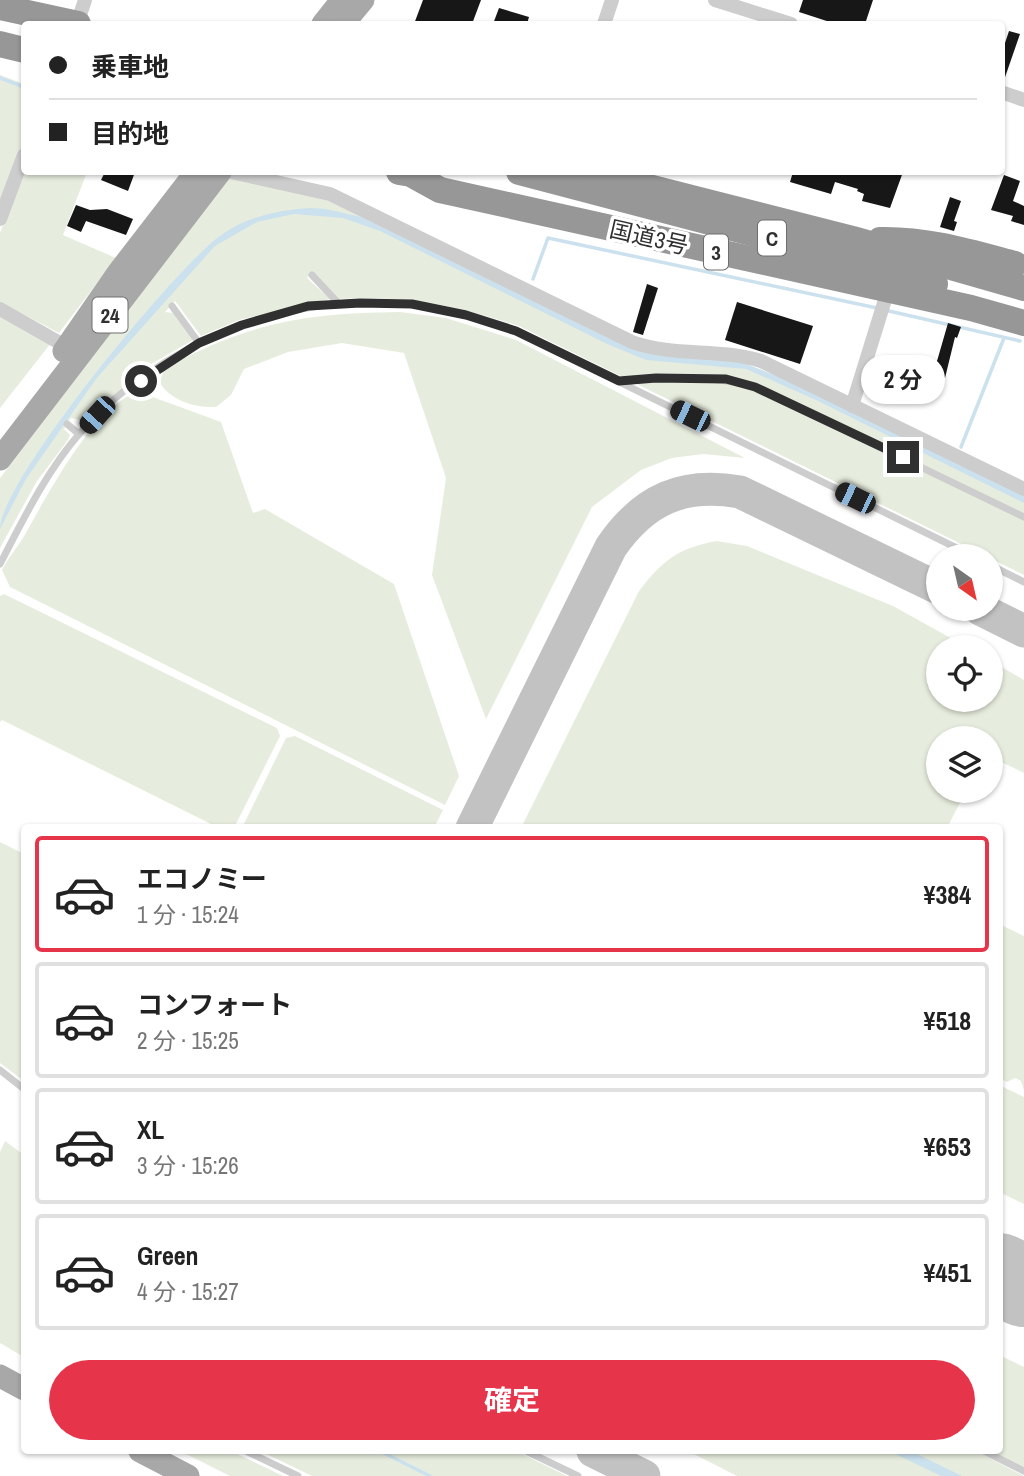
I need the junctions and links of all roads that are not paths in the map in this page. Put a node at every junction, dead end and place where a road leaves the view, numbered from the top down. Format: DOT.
graph roads {
  1 [pos="85,0"];
  2 [pos="342,0"];
  3 [pos="363,0"];
  4 [pos="612,0"];
  5 [pos="715,0"];
  6 [pos="0,8"];
  7 [pos="0,14"];
  8 [pos="27,21"];
  9 [pos="63,21"];
  10 [pos="79,21"];
  11 [pos="325,21"];
  12 [pos="346,21"];
  13 [pos="605,21"];
  14 [pos="782,21"];
  15 [pos="0,31"];
  16 [pos="21,36"];
  17 [pos="0,44"];
  18 [pos="21,49"];
  19 [pos="1005,93"];
  20 [pos="1024,100"];
  21 [pos="21,163"];
  22 [pos="194,175"];
  23 [pos="218,175"];
  24 [pos="244,175"];
  25 [pos="409,175"];
  26 [pos="417,175"];
  27 [pos="530,175"];
  28 [pos="602,175"];
  29 [pos="626,175"];
  30 [pos="667,175"];
  31 [pos="0,219"];
  32 [pos="880,240"];
  33 [pos="1024,266"];
  34 [pos="1024,273"];
  35 [pos="312,275"];
  36 [pos="1024,288"];
  37 [pos="888,290"];
  38 [pos="338,304"];
  39 [pos="172,306"];
  40 [pos="0,309"];
  41 [pos="1024,309"];
  42 [pos="1024,314"];
  43 [pos="1024,323"];
  44 [pos="199,343"];
  45 [pos="67,347"];
  46 [pos="619,381"];
  47 [pos="852,406"];
  48 [pos="67,424"];
  49 [pos="0,433"];
  50 [pos="79,434"];
  51 [pos="0,459"];
  52 [pos="1024,489"];
  53 [pos="1024,517"];
  54 [pos="949,544"];
  55 [pos="0,564"];
  56 [pos="1003,572"];
  57 [pos="1024,582"];
  58 [pos="0,1070"];
  59 [pos="21,1087"];
  60 [pos="0,1376"];
  61 [pos="21,1387"];
  62 [pos="146,1454"];
  63 [pos="252,1454"];
  64 [pos="533,1454"];
  65 [pos="990,1454"];
  66 [pos="1024,1471"];
  67 [pos="188,1476"];
  68 [pos="298,1476"];
  69 [pos="578,1476"];
  1 -- 10 [label="street"];
  2 -- 11 [label="main road"];
  3 -- 12 [label="main road"];
  4 -- 13 [label="street"];
  5 -- 14 [label="street"];
  6 -- 9 [label="highway"];
  7 -- 8 [label="highway"];
  15 -- 16 [label="highway"];
  17 -- 18 [label="highway"];
  19 -- 20 [label="street"];
  21 -- 31 [label="street"];
  22 -- 45 [label="main road, 24"];
  23 -- 51 [label="main road, 24"];
  24 -- 47 [label="street"];
  25 -- 37 [label="highway, 国道3号 / 3"];
  26 -- 42 [label="highway, 3"];
  27 -- 41 [label="highway, C"];
  28 -- 36 [label="highway, C"];
  29 -- 32 [label="highway"];
  30 -- 33 [label="highway"];
  32 -- 33 [label="highway, bridge"];
  32 -- 34 [label="highway, bridge"];
  35 -- 38 [label="lane"];
  37 -- 43 [label="highway, 国道3号 / 3"];
  37 -- 47 [label="street"];
  38 -- 44 [label="lane"];
  38 -- 46 [label="lane"];
  39 -- 44 [label="lane"];
  40 -- 45 [label="street"];
  44 -- 50 [label="lane"];
  45 -- 49 [label="main road, 24"];
  46 -- 53 [label="lane"];
  46 -- 54 [label="lane"];
  47 -- 52 [label="street"];
  48 -- 50 [label="lane"];
  50 -- 55 [label="lane"];
  56 -- 57 [label="lane"];
  58 -- 59 [label="lane"];
  60 -- 61 [label="main road"];
  62 -- 67 [label="main road"];
  63 -- 68 [label="lane"];
  64 -- 69 [label="lane"];
  65 -- 66 [label="lane"];
}
